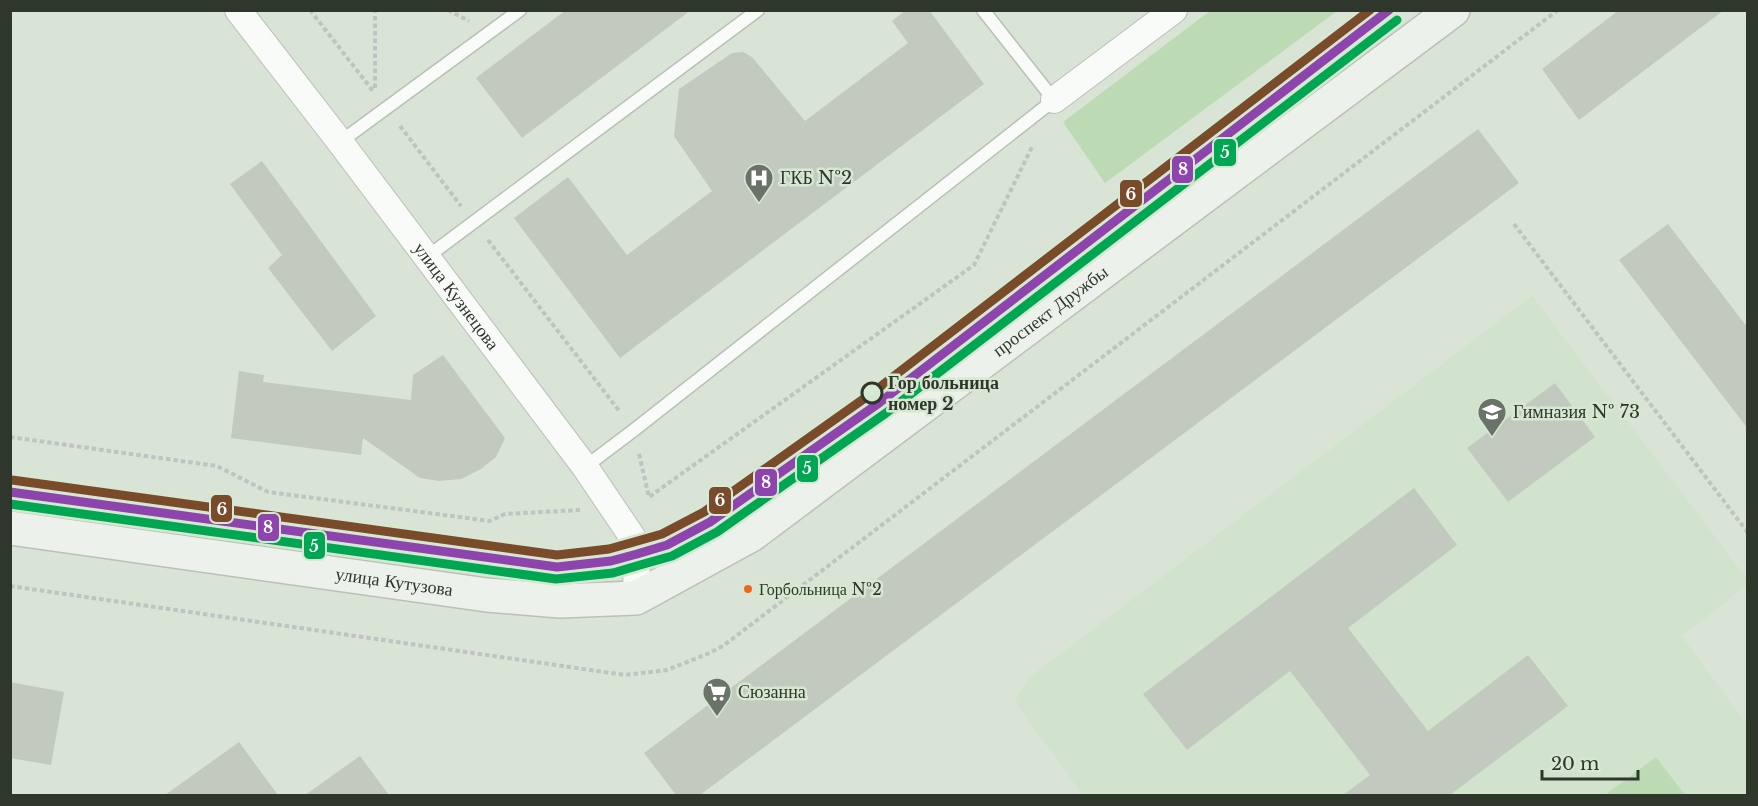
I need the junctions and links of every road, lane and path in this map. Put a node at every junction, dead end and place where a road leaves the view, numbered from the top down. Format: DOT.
graph roads {
  1 [pos="238,10"];
  2 [pos="310,10"];
  3 [pos="375,10"];
  4 [pos="520,10"];
  5 [pos="758,10"];
  6 [pos="982,10"];
  7 [pos="1174,10"];
  8 [pos="1454,10"];
  9 [pos="1054,100"];
  10 [pos="387,109"];
  11 [pos="340,142"];
  12 [pos="474,222"];
  13 [pos="1514,224"];
  14 [pos="428,257"];
  15 [pos="634,430"];
  16 [pos="10,437"];
  17 [pos="585,466"];
  18 [pos="649,496"];
  19 [pos="611,505"];
  20 [pos="10,528"];
  21 [pos="1748,533"];
  22 [pos="636,598"];
  1 -- 11 [label="street, улица Кузнецова"];
  2 -- 3 [label="path"];
  4 -- 10 [label="lane"];
  5 -- 12 [label="lane"];
  6 -- 9 [label="lane"];
  7 -- 9 [label="street"];
  8 -- 22 [label="main road, проспект Дружбы"];
  9 -- 15 [label="lane"];
  9 -- 18 [label="path"];
  10 -- 11 [label="lane"];
  10 -- 12 [label="path"];
  11 -- 14 [label="street, улица Кузнецова"];
  12 -- 14 [label="lane"];
  12 -- 15 [label="path"];
  13 -- 21 [label="path"];
  14 -- 17 [label="street, улица Кузнецова"];
  15 -- 17 [label="lane"];
  15 -- 18 [label="path"];
  16 -- 19 [label="path"];
  17 -- 19 [label="street, улица Кузнецова"];
  18 -- 19 [label="path"];
  19 -- 22 [label="street, улица Кузнецова"];
  20 -- 22 [label="main road, улица Кутузова"];
}
